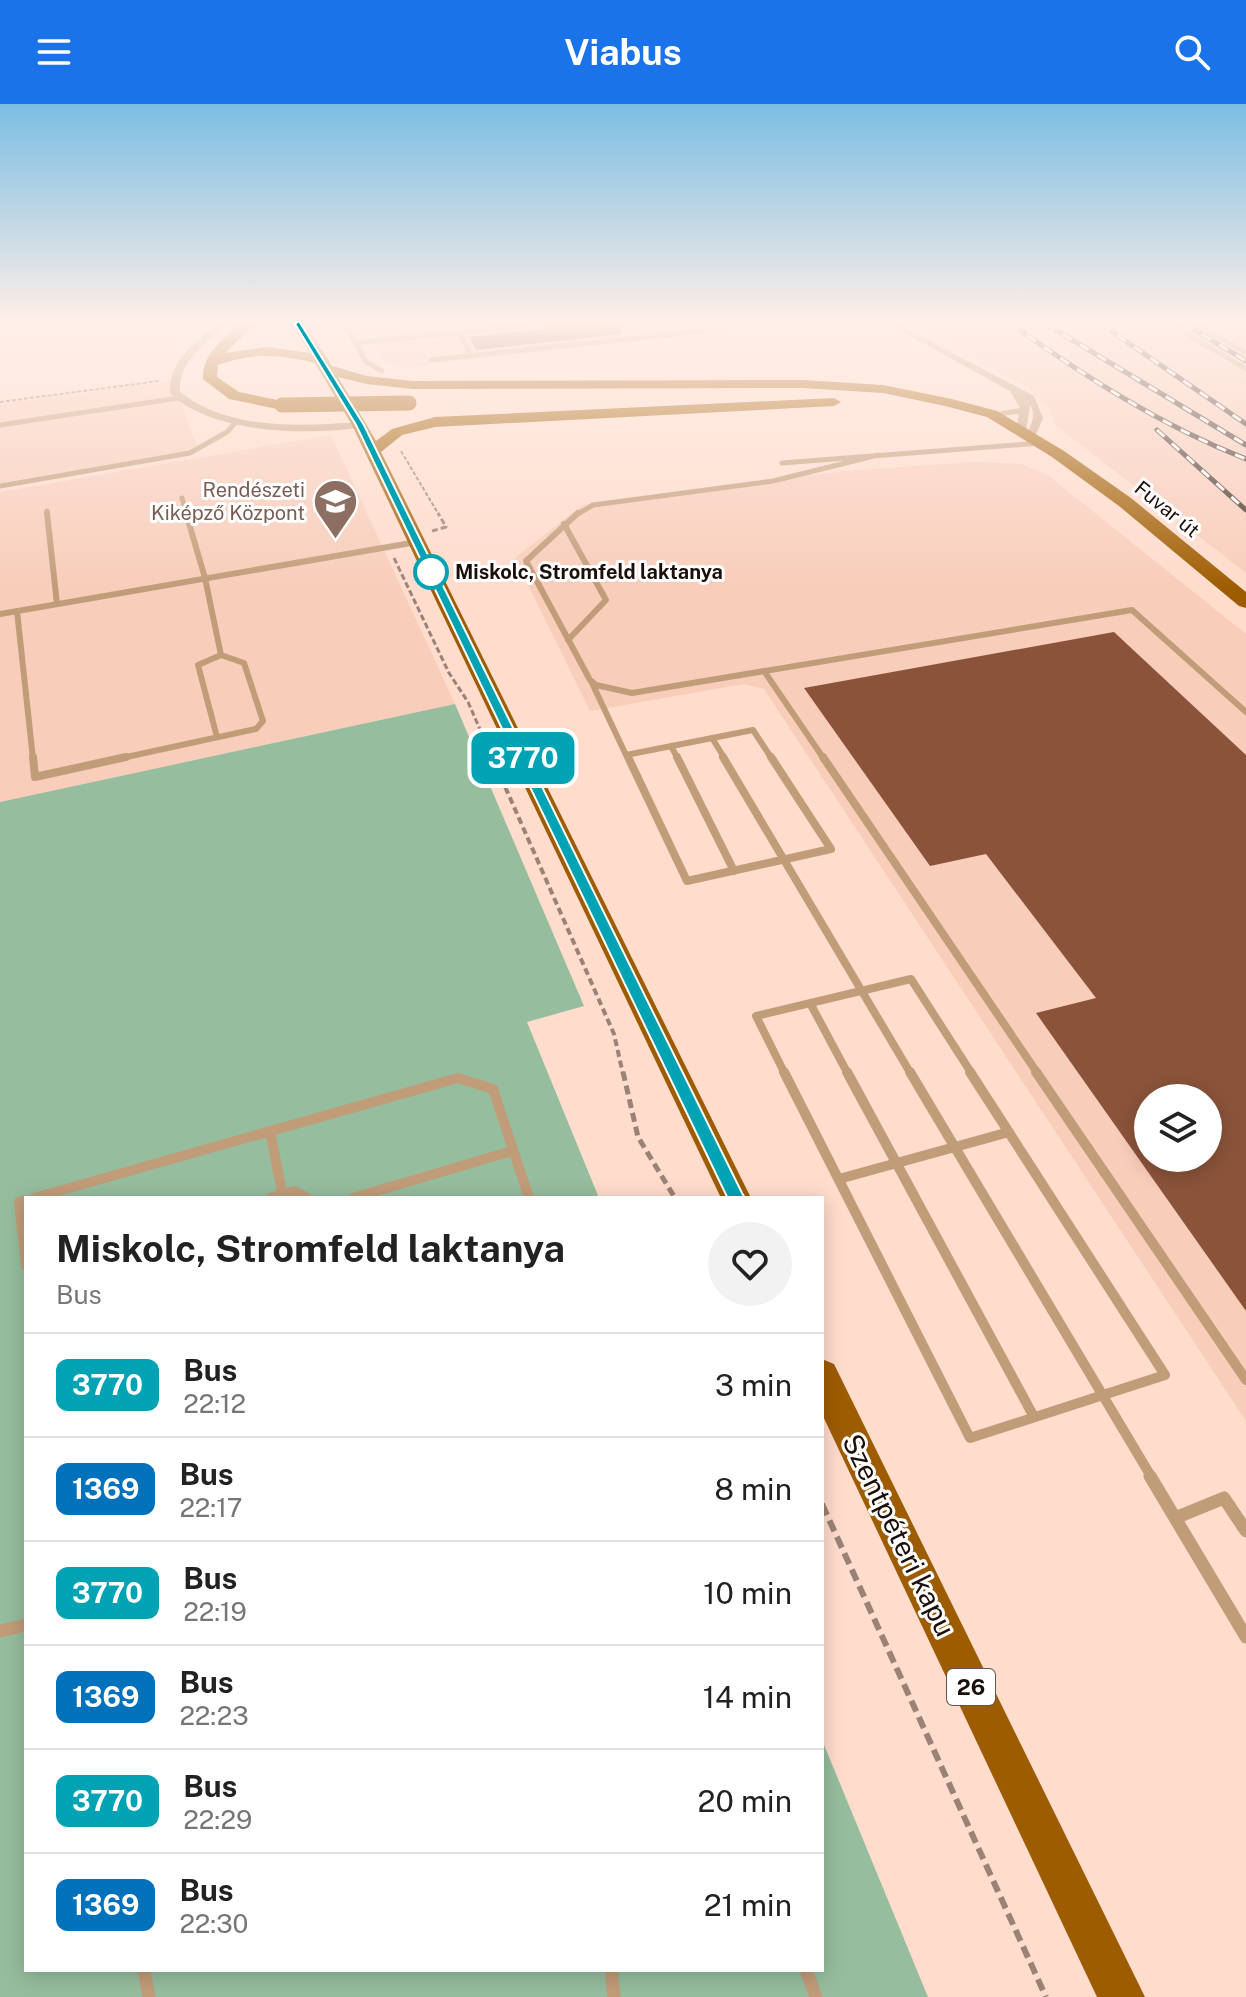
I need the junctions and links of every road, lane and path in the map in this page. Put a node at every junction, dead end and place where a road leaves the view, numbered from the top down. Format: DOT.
graph roads {
  1 [pos="85,412"];
  2 [pos="206,412"];
  3 [pos="363,412"];
  4 [pos="630,412"];
  5 [pos="956,412"];
  6 [pos="972,412"];
  7 [pos="985,412"];
  8 [pos="1006,412"];
  9 [pos="1026,412"];
  10 [pos="1039,412"];
  11 [pos="992,414"];
  12 [pos="237,421"];
  13 [pos="435,422"];
  14 [pos="373,425"];
  15 [pos="0,428"];
  16 [pos="1031,437"];
  17 [pos="372,452"];
  18 [pos="878,455"];
  19 [pos="782,463"];
  20 [pos="0,486"];
  21 [pos="182,498"];
  22 [pos="47,511"];
  23 [pos="564,524"];
  24 [pos="417,542"];
  25 [pos="389,547"];
  26 [pos="205,578"];
  27 [pos="1246,602"];
  28 [pos="57,604"];
  29 [pos="17,611"];
  30 [pos="0,614"];
  31 [pos="568,640"];
  32 [pos="221,655"];
  33 [pos="764,671"];
  34 [pos="590,680"];
  35 [pos="1246,712"];
  36 [pos="217,737"];
  37 [pos="712,738"];
  38 [pos="671,746"];
  39 [pos="626,755"];
  40 [pos="784,859"];
  41 [pos="734,871"];
  42 [pos="862,991"];
  43 [pos="810,1003"];
  44 [pos="270,1131"];
  45 [pos="1009,1132"];
  46 [pos="955,1147"];
  47 [pos="512,1151"];
  48 [pos="896,1163"];
  49 [pos="839,1179"];
  50 [pos="282,1192"];
  51 [pos="41,1196"];
  52 [pos="274,1196"];
  53 [pos="303,1196"];
  54 [pos="360,1196"];
  55 [pos="528,1196"];
  56 [pos="674,1196"];
  57 [pos="735,1196"];
  58 [pos="24,1201"];
  59 [pos="24,1248"];
  60 [pos="824,1380"];
  61 [pos="1246,1380"];
  62 [pos="1103,1395"];
  63 [pos="1034,1417"];
  64 [pos="824,1508"];
  65 [pos="1175,1518"];
  66 [pos="1246,1531"];
  67 [pos="24,1625"];
  68 [pos="0,1631"];
  69 [pos="1246,1637"];
  70 [pos="144,1972"];
  71 [pos="611,1972"];
  72 [pos="807,1972"];
  73 [pos="149,1997"];
  74 [pos="614,1997"];
  75 [pos="816,1997"];
  76 [pos="1046,1997"];
  77 [pos="1121,1997"];
  1 -- 15 [label="lane"];
  2 -- 12 [label="street"];
  3 -- 14 [label="main road"];
  4 -- 13 [label="main road"];
  5 -- 16 [label="main road"];
  6 -- 16 [label="main road"];
  7 -- 11 [label="main road"];
  8 -- 11 [label="street"];
  9 -- 16 [label="street"];
  10 -- 16 [label="street"];
  11 -- 16 [label="main road"];
  12 -- 14 [label="street"];
  12 -- 20 [label="lane"];
  13 -- 14 [label="main road"];
  13 -- 17 [label="main road"];
  14 -- 17 [label="main road"];
  16 -- 18 [label="lane"];
  16 -- 27 [label="main road, Fuvar út"];
  17 -- 24 [label="main road"];
  18 -- 19 [label="lane"];
  18 -- 23 [label="lane"];
  21 -- 26 [label="lane"];
  22 -- 28 [label="lane"];
  23 -- 31 [label="lane"];
  23 -- 31 [label="lane"];
  24 -- 25 [label="lane"];
  24 -- 57 [label="main road"];
  25 -- 26 [label="lane"];
  25 -- 56 [label="path"];
  26 -- 28 [label="lane"];
  26 -- 32 [label="lane"];
  28 -- 29 [label="lane"];
  29 -- 30 [label="lane"];
  29 -- 36 [label="lane"];
  31 -- 34 [label="lane"];
  32 -- 36 [label="lane"];
  32 -- 36 [label="lane"];
  33 -- 34 [label="lane"];
  33 -- 35 [label="lane"];
  33 -- 61 [label="lane"];
  34 -- 39 [label="lane"];
  37 -- 38 [label="lane"];
  37 -- 40 [label="lane"];
  37 -- 40 [label="lane"];
  38 -- 39 [label="lane"];
  38 -- 41 [label="lane"];
  39 -- 41 [label="lane"];
  40 -- 41 [label="lane"];
  40 -- 42 [label="lane"];
  42 -- 43 [label="lane"];
  42 -- 45 [label="lane"];
  42 -- 46 [label="lane"];
  43 -- 48 [label="lane"];
  43 -- 49 [label="lane"];
  44 -- 47 [label="lane"];
  44 -- 50 [label="lane"];
  44 -- 51 [label="lane"];
  45 -- 46 [label="lane"];
  45 -- 62 [label="lane"];
  46 -- 48 [label="lane"];
  46 -- 62 [label="lane"];
  47 -- 54 [label="lane"];
  47 -- 55 [label="lane"];
  48 -- 49 [label="lane"];
  48 -- 63 [label="lane"];
  49 -- 63 [label="lane"];
  50 -- 52 [label="lane"];
  50 -- 53 [label="lane"];
  58 -- 59 [label="lane"];
  60 -- 77 [label="main road, Szentpéteri kapu / 26"];
  62 -- 63 [label="lane"];
  62 -- 65 [label="lane"];
  64 -- 76 [label="path"];
  65 -- 66 [label="lane"];
  65 -- 69 [label="lane"];
  67 -- 68 [label="lane"];
  70 -- 73 [label="lane"];
  71 -- 74 [label="lane"];
  72 -- 75 [label="lane"];
}
